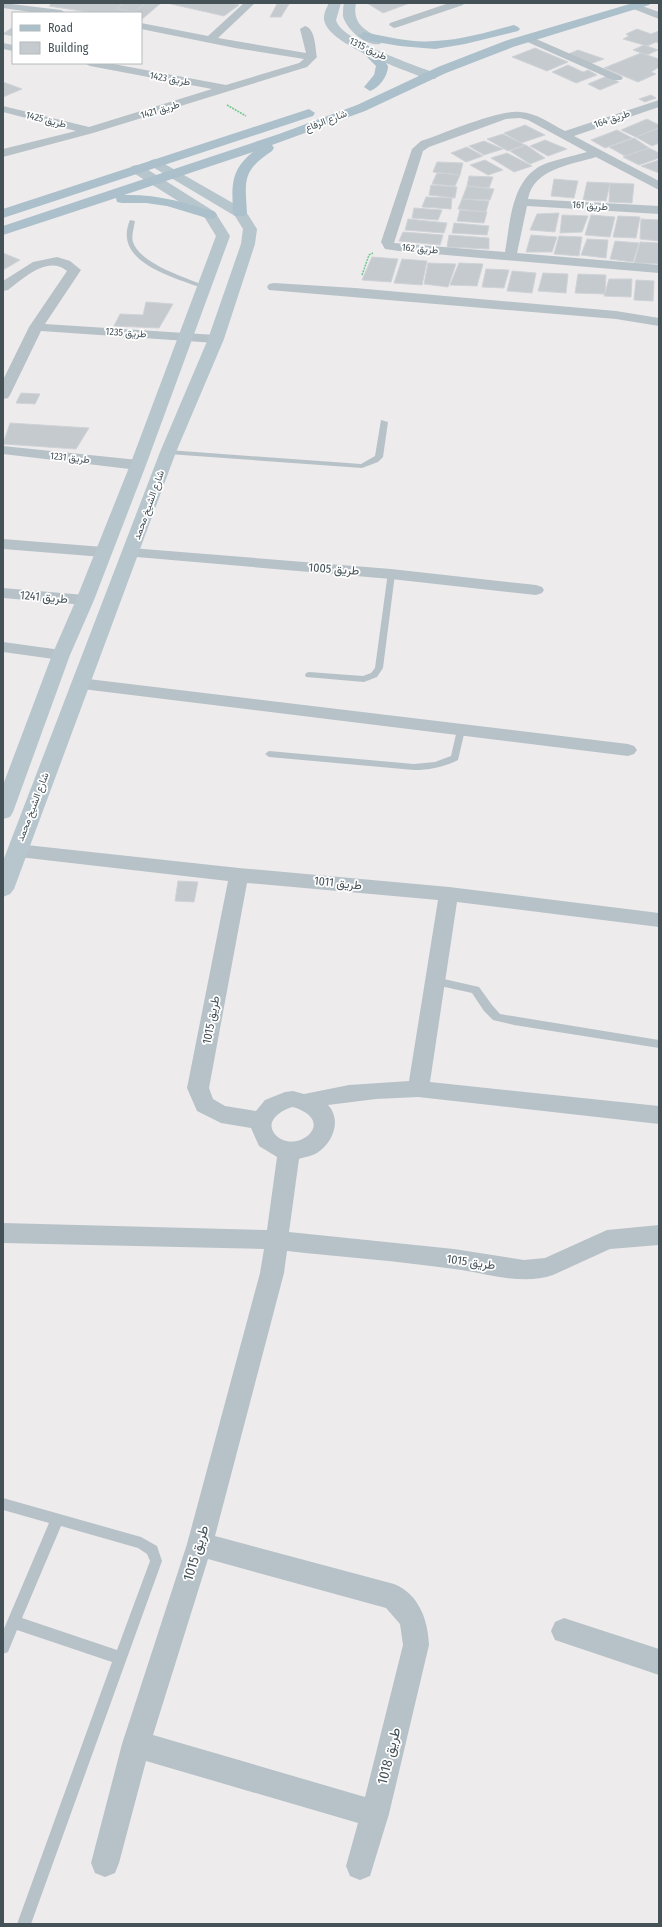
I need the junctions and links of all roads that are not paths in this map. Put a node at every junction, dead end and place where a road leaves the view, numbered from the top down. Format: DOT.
graph roads {
  1 [pos="250,3"];
  2 [pos="335,3"];
  3 [pos="350,3"];
  4 [pos="459,3"];
  5 [pos="3,4"];
  6 [pos="640,4"];
  7 [pos="17,6"];
  8 [pos="55,12"];
  9 [pos="8,15"];
  10 [pos="659,16"];
  11 [pos="529,24"];
  12 [pos="394,25"];
  13 [pos="142,26"];
  14 [pos="305,29"];
  15 [pos="514,29"];
  16 [pos="527,38"];
  17 [pos="210,40"];
  18 [pos="364,42"];
  19 [pos="312,57"];
  20 [pos="440,57"];
  21 [pos="425,63"];
  22 [pos="95,64"];
  23 [pos="412,68"];
  24 [pos="442,70"];
  25 [pos="431,76"];
  26 [pos="617,78"];
  27 [pos="370,87"];
  28 [pos="228,89"];
  29 [pos="356,93"];
  30 [pos="656,106"];
  31 [pos="322,108"];
  32 [pos="3,109"];
  33 [pos="89,131"];
  34 [pos="565,135"];
  35 [pos="284,137"];
  36 [pos="3,153"];
  37 [pos="597,153"];
  38 [pos="156,163"];
  39 [pos="137,169"];
  40 [pos="174,174"];
  41 [pos="156,180"];
  42 [pos="659,186"];
  43 [pos="89,202"];
  44 [pos="522,202"];
  45 [pos="659,210"];
  46 [pos="240,213"];
  47 [pos="3,214"];
  48 [pos="210,215"];
  49 [pos="132,221"];
  50 [pos="3,231"];
  51 [pos="510,257"];
  52 [pos="659,269"];
  53 [pos="3,287"];
  54 [pos="204,287"];
  55 [pos="274,287"];
  56 [pos="659,322"];
  57 [pos="36,327"];
  58 [pos="186,338"];
  59 [pos="216,339"];
  60 [pos="8,377"];
  61 [pos="3,395"];
  62 [pos="384,422"];
  63 [pos="3,450"];
  64 [pos="168,452"];
  65 [pos="138,465"];
  66 [pos="3,544"];
  67 [pos="104,552"];
  68 [pos="131,553"];
  69 [pos="391,574"];
  70 [pos="536,590"];
  71 [pos="3,593"];
  72 [pos="85,600"];
  73 [pos="3,648"];
  74 [pos="61,655"];
  75 [pos="309,675"];
  76 [pos="80,684"];
  77 [pos="461,730"];
  78 [pos="628,750"];
  79 [pos="269,754"];
  80 [pos="3,812"];
  81 [pos="17,851"];
  82 [pos="239,875"];
  83 [pos="3,889"];
  84 [pos="449,894"];
  85 [pos="659,920"];
  86 [pos="436,981"];
  87 [pos="659,1044"];
  88 [pos="418,1089"];
  89 [pos="307,1101"];
  90 [pos="659,1115"];
  91 [pos="262,1121"];
  92 [pos="290,1151"];
  93 [pos="3,1233"];
  94 [pos="659,1235"];
  95 [pos="277,1240"];
  96 [pos="3,1504"];
  97 [pos="57,1520"];
  98 [pos="200,1544"];
  99 [pos="13,1622"];
  100 [pos="564,1632"];
  101 [pos="3,1647"];
  102 [pos="120,1658"];
  103 [pos="659,1662"];
  104 [pos="136,1744"];
  105 [pos="375,1814"];
  106 [pos="104,1863"];
  107 [pos="360,1866"];
  108 [pos="24,1924"];
  1 -- 17 [label="street"];
  2 -- 18 [label="street, طريق 1315"];
  3 -- 18 [label="street, طريق 1315"];
  4 -- 12 [label="street"];
  5 -- 7 [label="street"];
  6 -- 10 [label="street"];
  6 -- 16 [label="main road, شارع الرفاع"];
  7 -- 8 [label="street"];
  7 -- 9 [label="street"];
  11 -- 15 [label="main road"];
  13 -- 17 [label="street"];
  14 -- 19 [label="street"];
  15 -- 18 [label="main road"];
  15 -- 20 [label="main road"];
  16 -- 24 [label="main road, شارع الرفاع"];
  16 -- 26 [label="street"];
  17 -- 19 [label="street"];
  18 -- 21 [label="street, طريق 1315"];
  18 -- 23 [label="street, طريق 1315"];
  18 -- 27 [label="main road"];
  19 -- 28 [label="street, طريق 1421"];
  21 -- 23 [label="main road"];
  21 -- 24 [label="street, طريق 1315"];
  22 -- 28 [label="street, طريق 1423"];
  23 -- 25 [label="street, طريق 1315"];
  23 -- 27 [label="main road"];
  24 -- 25 [label="main road, شارع الرفاع"];
  25 -- 35 [label="main road, شارع الرفاع"];
  27 -- 29 [label="main road"];
  28 -- 33 [label="street, طريق 1421"];
  30 -- 34 [label="street, طريق 164"];
  31 -- 38 [label="main road, شارع الرفاع"];
  32 -- 33 [label="street, طريق 1425"];
  33 -- 36 [label="street, طريق 1421"];
  34 -- 37 [label="street"];
  34 -- 51 [label="street, طريق 162"];
  35 -- 40 [label="main road, شارع الرفاع"];
  35 -- 46 [label="main road"];
  37 -- 42 [label="street"];
  37 -- 44 [label="street"];
  38 -- 39 [label="main road, شارع الرفاع"];
  38 -- 40 [label="street, شارع الشيخ محمد"];
  39 -- 41 [label="street, شارع الشيخ محمد"];
  39 -- 47 [label="main road, شارع الرفاع"];
  40 -- 41 [label="main road, شارع الرفاع"];
  40 -- 46 [label="street, شارع الشيخ محمد"];
  41 -- 43 [label="main road, شارع الرفاع"];
  41 -- 48 [label="street, شارع الشيخ محمد"];
  43 -- 48 [label="main road"];
  43 -- 50 [label="main road, شارع الرفاع"];
  44 -- 45 [label="street, طريق 161"];
  44 -- 51 [label="street"];
  46 -- 59 [label="street, شارع الشيخ محمد"];
  48 -- 54 [label="street, شارع الشيخ محمد"];
  49 -- 54 [label="lane"];
  51 -- 52 [label="street, طريق 162"];
  53 -- 57 [label="street"];
  54 -- 58 [label="street, شارع الشيخ محمد"];
  55 -- 56 [label="street"];
  57 -- 58 [label="street, طريق 1235"];
  57 -- 60 [label="street"];
  58 -- 59 [label="street, طريق 1235"];
  58 -- 65 [label="street, شارع الشيخ محمد"];
  59 -- 64 [label="street, شارع الشيخ محمد"];
  60 -- 61 [label="street"];
  62 -- 64 [label="lane"];
  63 -- 65 [label="street, طريق 1231"];
  64 -- 68 [label="street, شارع الشيخ محمد"];
  65 -- 67 [label="street, شارع الشيخ محمد"];
  66 -- 67 [label="street"];
  67 -- 72 [label="street, شارع الشيخ محمد"];
  68 -- 69 [label="street, طريق 1005"];
  68 -- 76 [label="street, شارع الشيخ محمد"];
  69 -- 70 [label="street, طريق 1005"];
  69 -- 75 [label="lane"];
  71 -- 72 [label="street, طريق 1241"];
  72 -- 74 [label="street, شارع الشيخ محمد"];
  73 -- 74 [label="street"];
  74 -- 80 [label="street, شارع الشيخ محمد"];
  76 -- 77 [label="street"];
  76 -- 81 [label="street, شارع الشيخ محمد"];
  77 -- 78 [label="street"];
  77 -- 79 [label="lane"];
  81 -- 82 [label="street, طريق 1011"];
  81 -- 83 [label="street, شارع الشيخ محمد"];
  82 -- 84 [label="street, طريق 1011"];
  82 -- 91 [label="street, طريق 1015"];
  84 -- 85 [label="street, طريق 1011"];
  84 -- 86 [label="street"];
  86 -- 87 [label="lane"];
  86 -- 88 [label="street"];
  88 -- 89 [label="street"];
  88 -- 90 [label="street"];
  89 -- 91 [label="street"];
  89 -- 92 [label="street"];
  91 -- 92 [label="street"];
  92 -- 95 [label="street, طريق 1015"];
  93 -- 95 [label="street, طريق 1015"];
  94 -- 95 [label="street, طريق 1015"];
  95 -- 98 [label="street, طريق 1015"];
  96 -- 97 [label="lane"];
  97 -- 99 [label="lane"];
  97 -- 102 [label="lane"];
  98 -- 104 [label="street, طريق 1015"];
  98 -- 105 [label="street, طريق 1018"];
  99 -- 101 [label="lane"];
  99 -- 102 [label="lane"];
  100 -- 103 [label="street"];
  102 -- 108 [label="lane"];
  104 -- 105 [label="street"];
  104 -- 106 [label="street, طريق 1015"];
  105 -- 107 [label="street, طريق 1018"];
}
